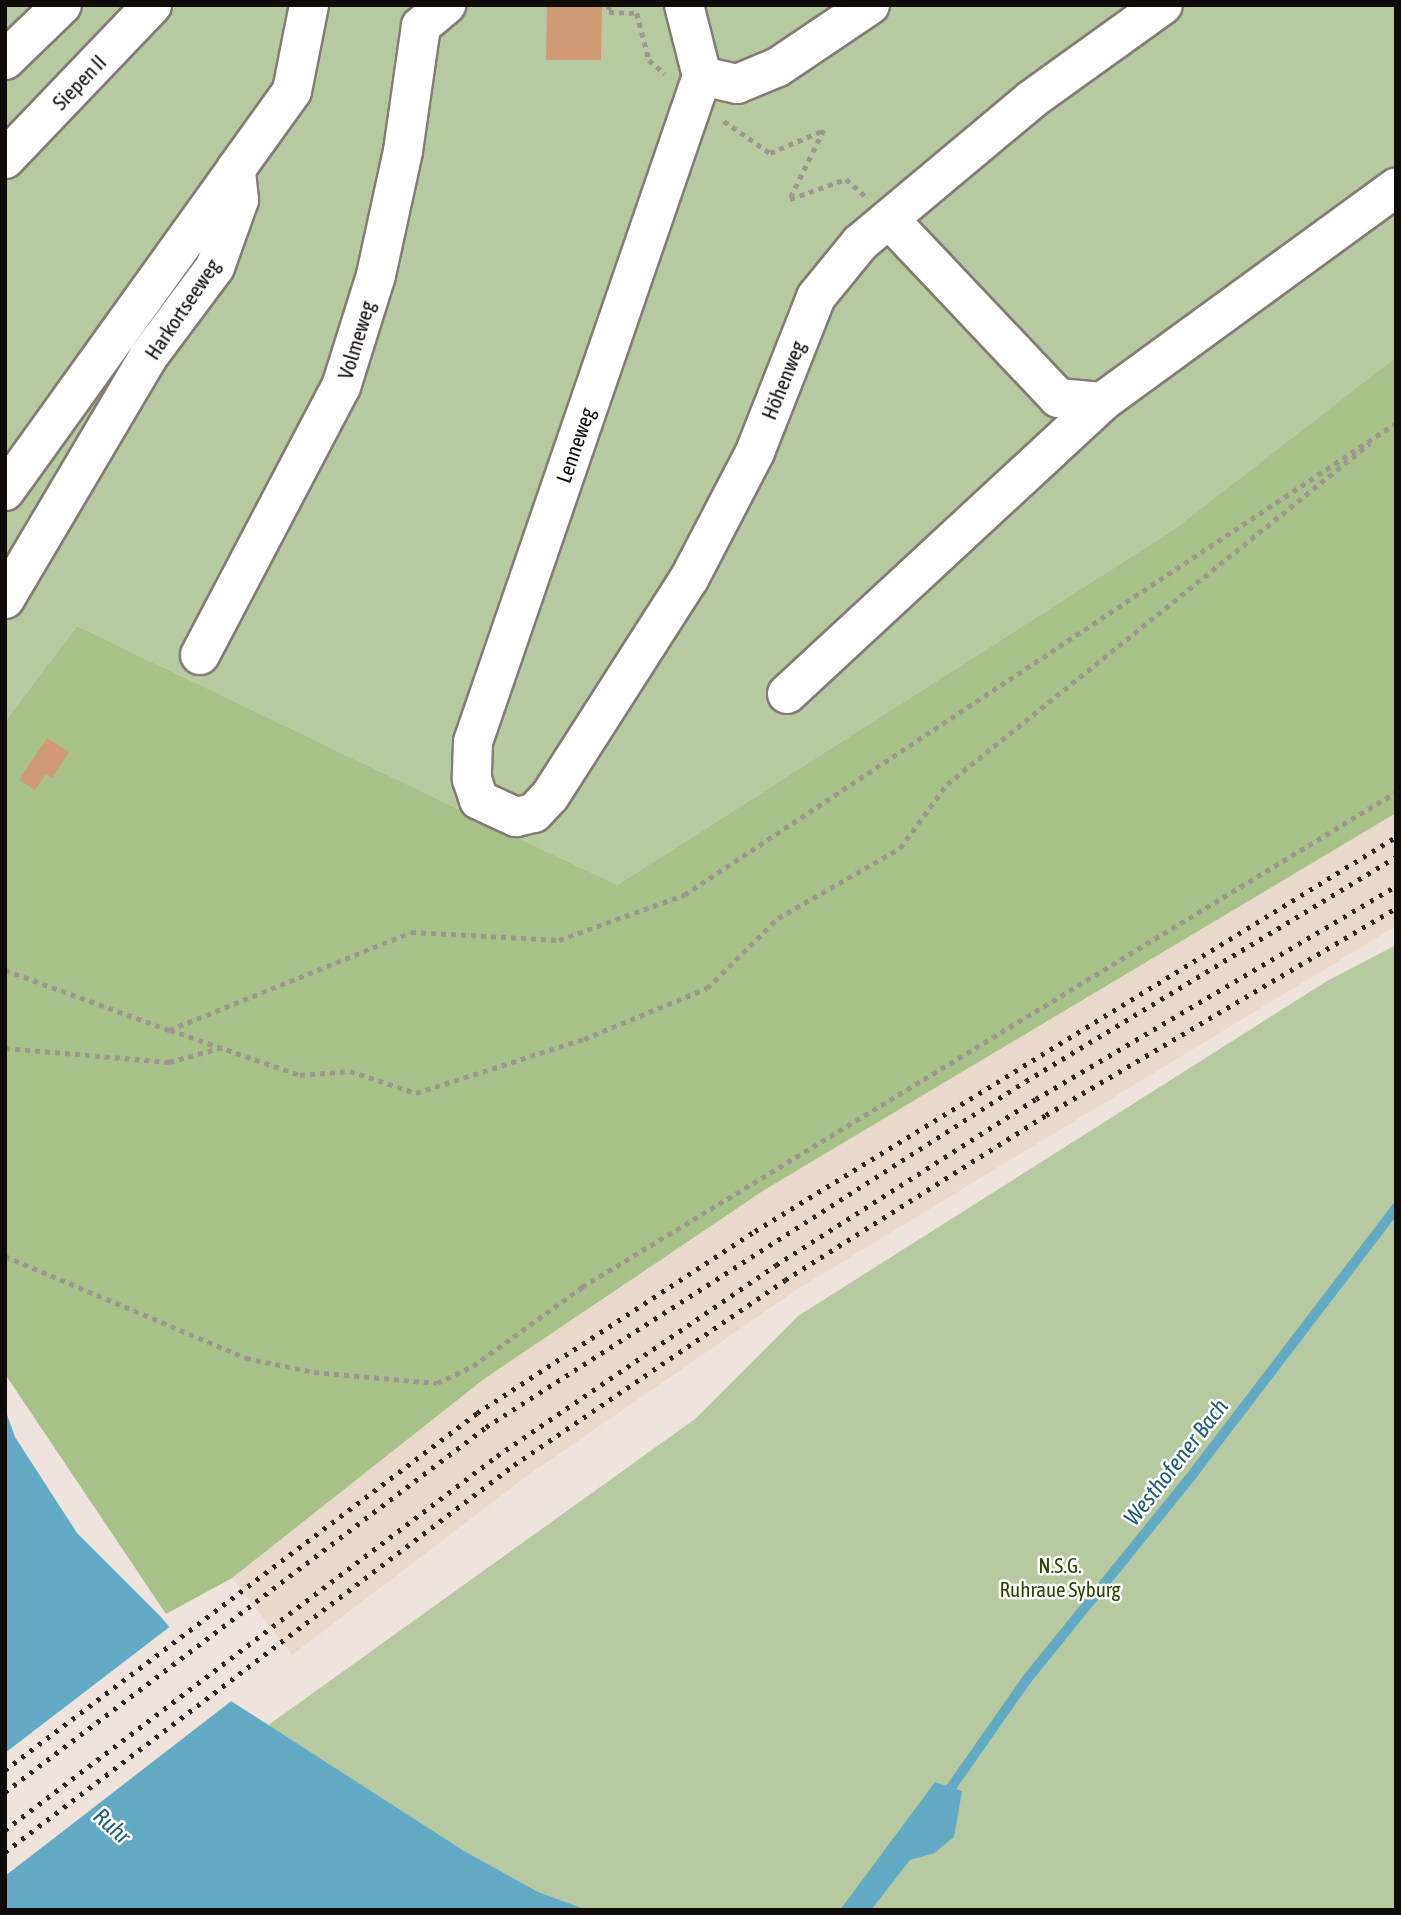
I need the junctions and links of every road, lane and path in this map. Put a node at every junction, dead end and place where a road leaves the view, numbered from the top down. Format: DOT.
graph roads {
  1 [pos="62,5"];
  2 [pos="152,5"];
  3 [pos="309,5"];
  4 [pos="446,5"];
  5 [pos="487,5"];
  6 [pos="541,5"];
  7 [pos="609,5"];
  8 [pos="684,5"];
  9 [pos="870,5"];
  10 [pos="1163,5"];
  11 [pos="5,60"];
  12 [pos="698,86"];
  13 [pos="5,159"];
  14 [pos="236,169"];
  15 [pos="846,179"];
  16 [pos="1396,188"];
  17 [pos="889,219"];
  18 [pos="1102,402"];
  19 [pos="1394,424"];
  20 [pos="5,491"];
  21 [pos="5,599"];
  22 [pos="200,655"];
  23 [pos="787,694"];
  24 [pos="1396,793"];
  25 [pos="492,811"];
  26 [pos="5,970"];
  27 [pos="169,1030"];
  28 [pos="225,1046"];
  29 [pos="5,1048"];
  30 [pos="5,1256"];
  1 -- 11 [label="lane"];
  2 -- 13 [label="lane, Siepen II"];
  3 -- 14 [label="lane"];
  4 -- 22 [label="lane, Volmeweg"];
  5 -- 6 [label="path"];
  7 -- 12 [label="path"];
  8 -- 12 [label="lane"];
  9 -- 12 [label="lane"];
  10 -- 17 [label="lane, Höhenweg"];
  12 -- 15 [label="path"];
  12 -- 25 [label="lane, Lenneweg"];
  14 -- 20 [label="lane"];
  14 -- 21 [label="lane, Harkortseeweg"];
  16 -- 18 [label="lane"];
  17 -- 18 [label="lane"];
  17 -- 25 [label="lane, Höhenweg"];
  18 -- 23 [label="lane"];
  19 -- 27 [label="path"];
  19 -- 28 [label="path"];
  24 -- 30 [label="path"];
  26 -- 27 [label="path"];
  27 -- 28 [label="path"];
  28 -- 29 [label="path"];
}
